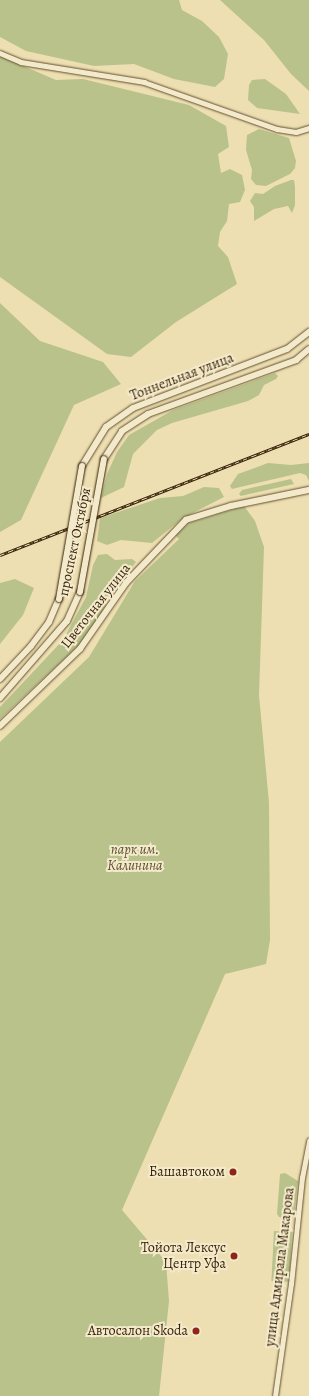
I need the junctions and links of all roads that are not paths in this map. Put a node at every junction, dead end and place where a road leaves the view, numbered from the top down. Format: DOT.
graph roads {
  1 [pos="0,53"];
  2 [pos="309,128"];
  3 [pos="309,332"];
  4 [pos="309,349"];
  5 [pos="309,356"];
  6 [pos="296,360"];
  7 [pos="104,459"];
  8 [pos="82,466"];
  9 [pos="309,490"];
  10 [pos="0,679"];
  11 [pos="0,698"];
  12 [pos="0,726"];
  13 [pos="309,1141"];
  14 [pos="275,1396"];
  1 -- 2 [label="street"];
  3 -- 8 [label="main road, Тоннельная улица"];
  4 -- 6 [label="main road, Тоннельная улица"];
  5 -- 6 [label="main road"];
  6 -- 7 [label="main road, Тоннельная улица"];
  7 -- 11 [label="main road, проспект Октября, bridge"];
  8 -- 10 [label="main road, проспект Октября, bridge"];
  9 -- 12 [label="street, Цветочная улица"];
  13 -- 14 [label="street, улица Адмирала Макарова"];
}
